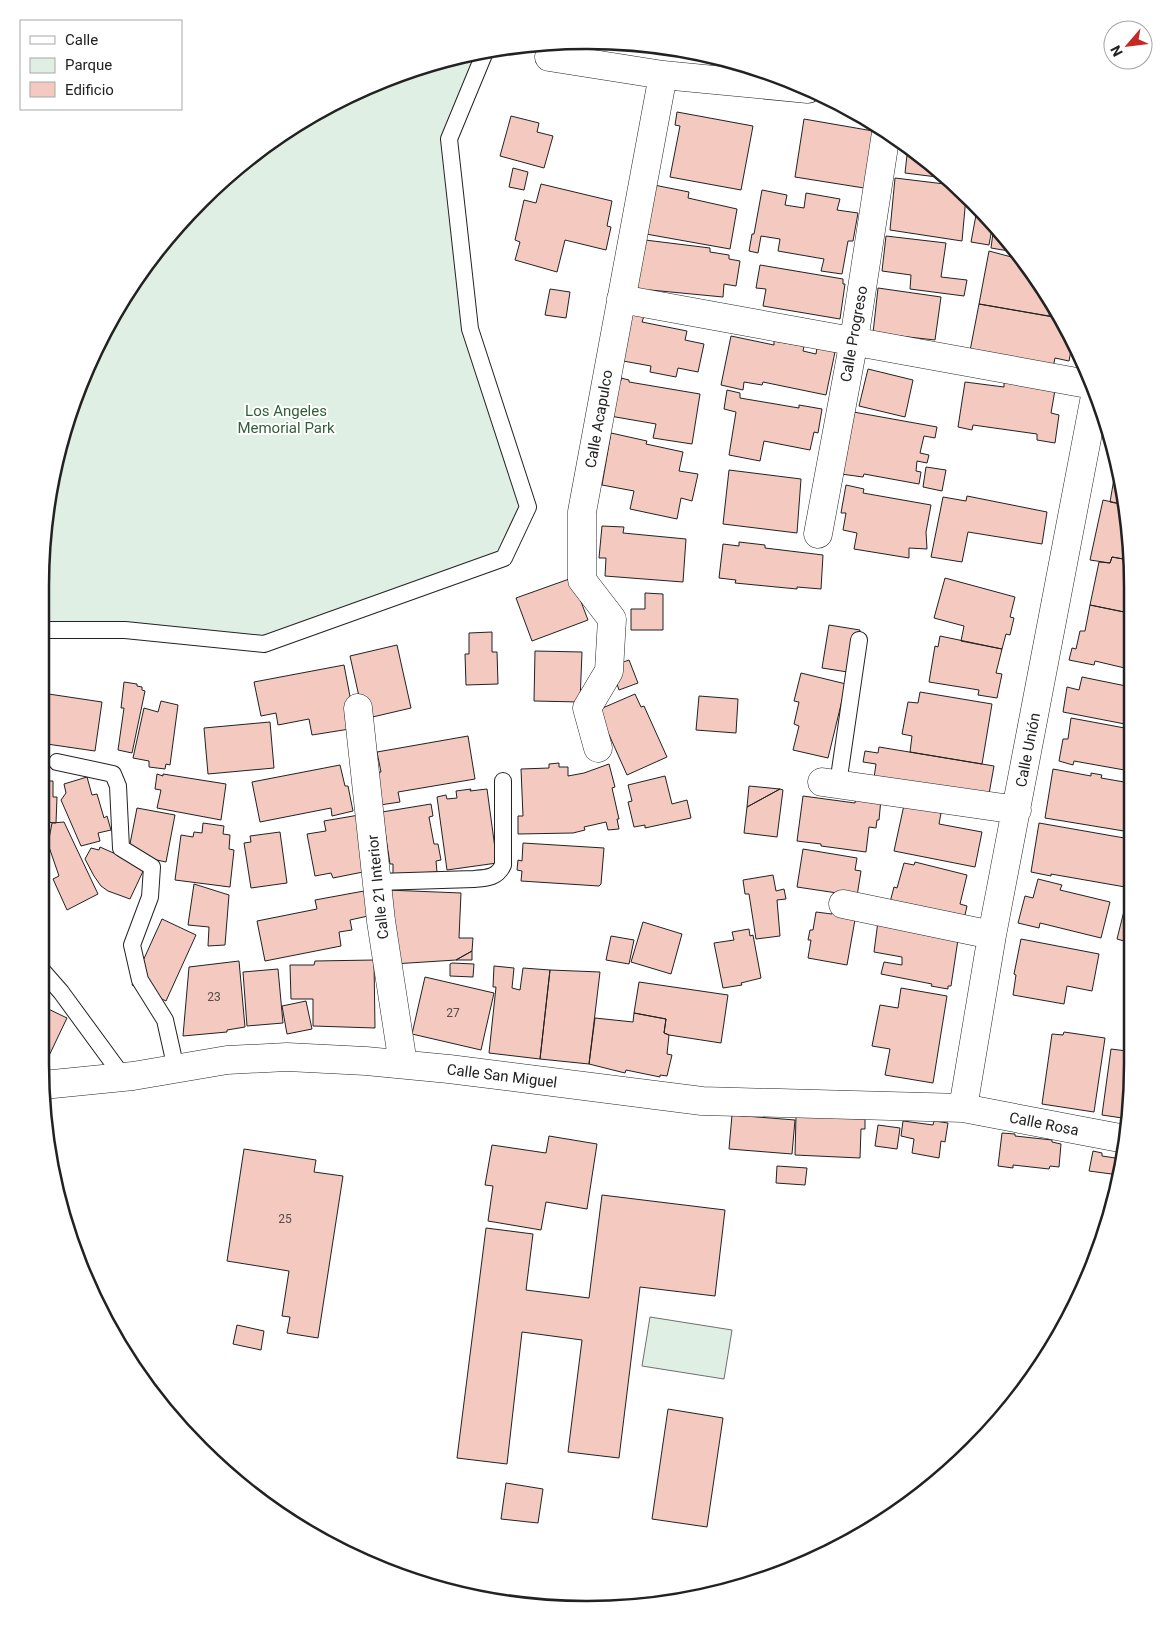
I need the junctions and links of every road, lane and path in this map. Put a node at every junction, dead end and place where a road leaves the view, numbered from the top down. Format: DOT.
graph roads {
  1 [pos="549,57"];
  2 [pos="482,59"];
  3 [pos="663,75"];
  4 [pos="783,87"];
  5 [pos="885,139"];
  6 [pos="621,299"];
  7 [pos="854,340"];
  8 [pos="1084,383"];
  9 [pos="1093,407"];
  10 [pos="818,534"];
  11 [pos="49,630"];
  12 [pos="859,640"];
  13 [pos="358,708"];
  14 [pos="598,748"];
  15 [pos="57,762"];
  16 [pos="503,781"];
  17 [pos="830,783"];
  18 [pos="1017,810"];
  19 [pos="378,882"];
  20 [pos="843,904"];
  21 [pos="992,935"];
  22 [pos="49,978"];
  23 [pos="403,1064"];
  24 [pos="176,1069"];
  25 [pos="124,1078"];
  26 [pos="50,1084"];
  27 [pos="963,1108"];
  28 [pos="1119,1138"];
  1 -- 3 [label="street"];
  2 -- 11 [label="lane"];
  3 -- 4 [label="street"];
  3 -- 6 [label="street, Calle Acapulco"];
  5 -- 7 [label="street, Calle Progreso"];
  6 -- 7 [label="street"];
  6 -- 14 [label="street, Calle Acapulco"];
  7 -- 8 [label="street"];
  7 -- 10 [label="street, Calle Progreso"];
  9 -- 18 [label="street, Calle Unión"];
  12 -- 17 [label="lane"];
  13 -- 19 [label="street, Calle 21 Interior"];
  15 -- 24 [label="lane"];
  16 -- 19 [label="lane"];
  17 -- 18 [label="street"];
  18 -- 21 [label="street, Calle Unión"];
  19 -- 23 [label="street, Calle 21 Interior"];
  20 -- 21 [label="street"];
  21 -- 27 [label="street, Calle Unión"];
  22 -- 25 [label="lane"];
  23 -- 24 [label="street, Calle San Miguel"];
  23 -- 27 [label="street, Calle San Miguel"];
  24 -- 25 [label="street, Calle San Miguel"];
  25 -- 26 [label="street, Calle San Miguel"];
  27 -- 28 [label="street, Calle Rosa"];
}
